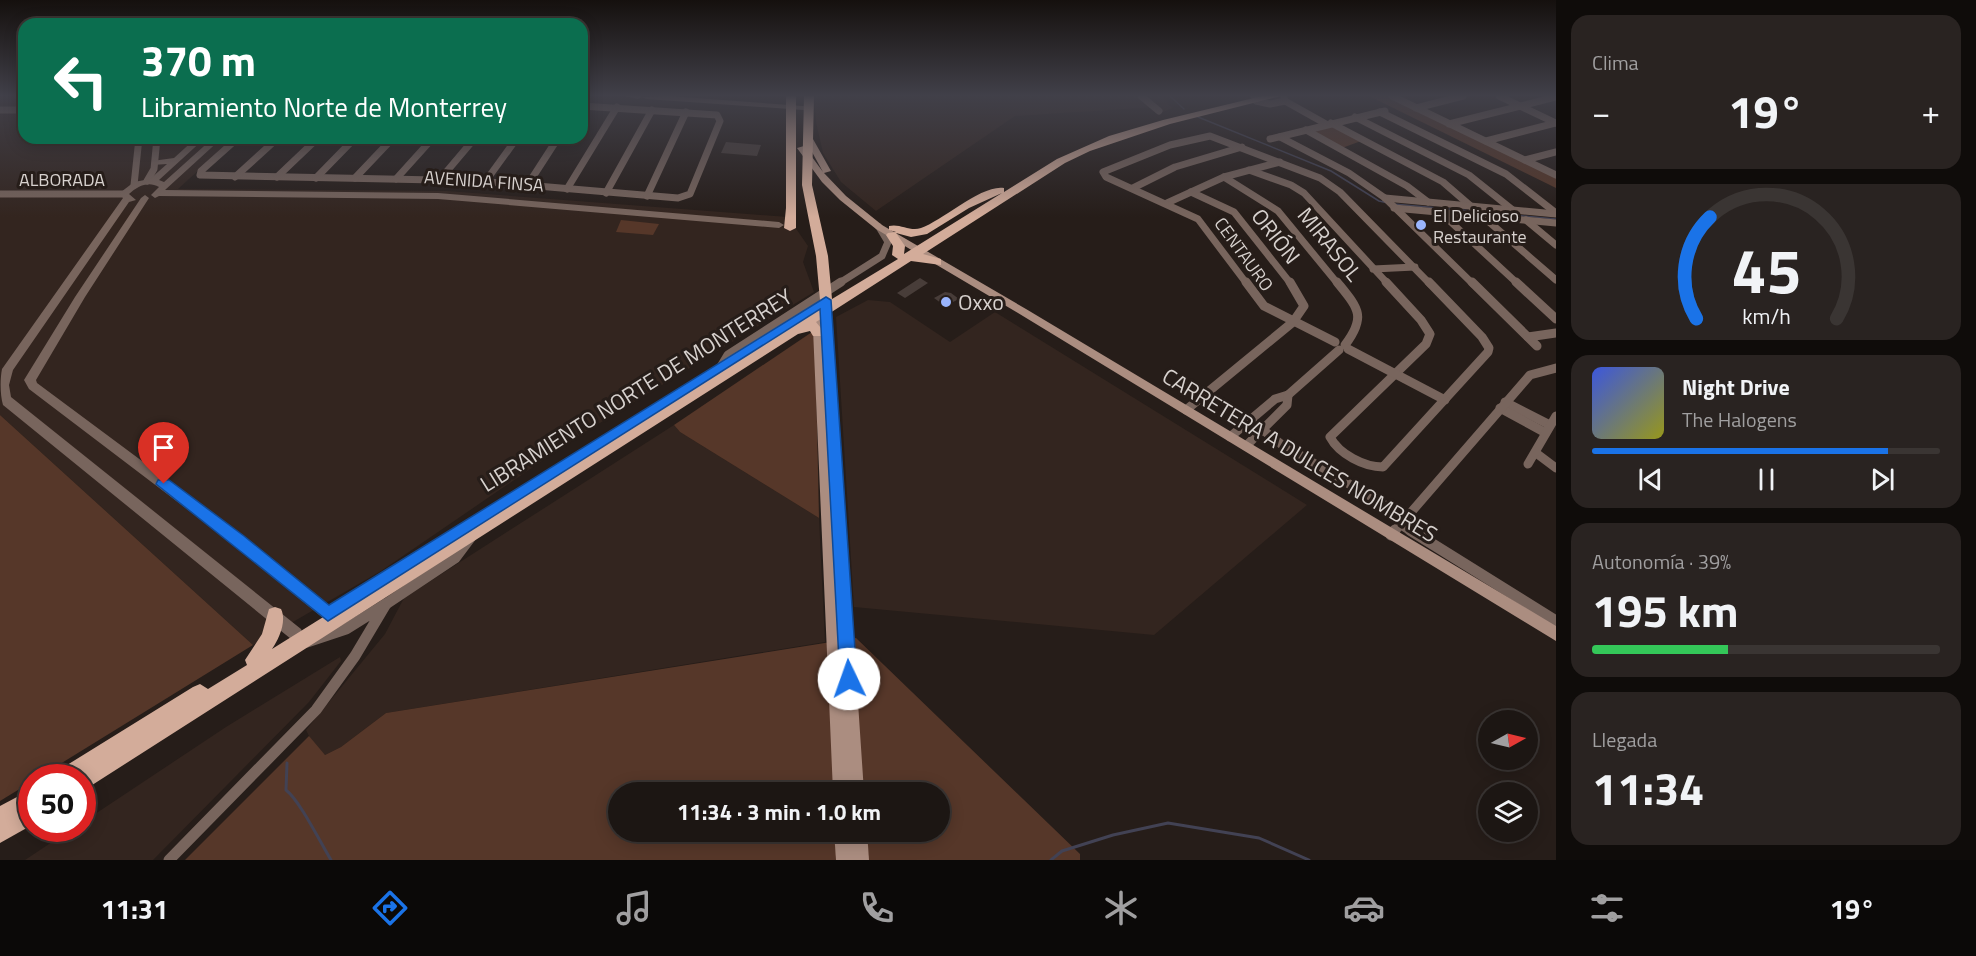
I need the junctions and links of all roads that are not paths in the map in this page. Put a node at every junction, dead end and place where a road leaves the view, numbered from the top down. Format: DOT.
graph roads {
  1 [pos="599,136"];
  2 [pos="638,136"];
  3 [pos="675,136"];
  4 [pos="714,136"];
  5 [pos="791,136"];
  6 [pos="806,136"];
  7 [pos="1100,136"];
  8 [pos="1114,136"];
  9 [pos="1209,136"];
  10 [pos="1210,136"];
  11 [pos="1283,136"];
  12 [pos="1317,136"];
  13 [pos="1352,136"];
  14 [pos="1393,136"];
  15 [pos="1433,136"];
  16 [pos="1475,136"];
  17 [pos="1505,136"];
  18 [pos="1280,137"];
  19 [pos="1270,139"];
  20 [pos="806,140"];
  21 [pos="1486,141"];
  22 [pos="138,144"];
  23 [pos="157,144"];
  24 [pos="194,144"];
  25 [pos="211,144"];
  26 [pos="232,144"];
  27 [pos="271,144"];
  28 [pos="312,144"];
  29 [pos="349,144"];
  30 [pos="387,144"];
  31 [pos="428,144"];
  32 [pos="470,144"];
  33 [pos="513,144"];
  34 [pos="554,144"];
  35 [pos="1242,147"];
  36 [pos="1556,152"];
  37 [pos="809,159"];
  38 [pos="176,160"];
  39 [pos="792,160"];
  40 [pos="1526,160"];
  41 [pos="1280,162"];
  42 [pos="155,163"];
  43 [pos="802,170"];
  44 [pos="1249,170"];
  45 [pos="1556,175"];
  46 [pos="235,177"];
  47 [pos="277,177"];
  48 [pos="1224,177"];
  49 [pos="316,178"];
  50 [pos="355,178"];
  51 [pos="396,179"];
  52 [pos="150,181"];
  53 [pos="1212,182"];
  54 [pos="134,185"];
  55 [pos="527,186"];
  56 [pos="1236,186"];
  57 [pos="162,188"];
  58 [pos="1133,188"];
  59 [pos="567,189"];
  60 [pos="1000,190"];
  61 [pos="1191,192"];
  62 [pos="606,193"];
  63 [pos="0,194"];
  64 [pos="126,196"];
  65 [pos="647,196"];
  66 [pos="146,198"];
  67 [pos="1386,198"];
  68 [pos="1167,203"];
  69 [pos="1429,203"];
  70 [pos="1394,207"];
  71 [pos="1472,207"];
  72 [pos="806,211"];
  73 [pos="1514,211"];
  74 [pos="1440,212"];
  75 [pos="1556,214"];
  76 [pos="1481,215"];
  77 [pos="1526,220"];
  78 [pos="1556,223"];
  79 [pos="786,225"];
  80 [pos="879,227"];
  81 [pos="895,232"];
  82 [pos="811,235"];
  83 [pos="934,236"];
  84 [pos="1556,245"];
  85 [pos="918,248"];
  86 [pos="901,257"];
  87 [pos="940,260"];
  88 [pos="1415,267"];
  89 [pos="1373,268"];
  90 [pos="1556,280"];
  91 [pos="821,303"];
  92 [pos="1556,319"];
  93 [pos="1293,322"];
  94 [pos="818,333"];
  95 [pos="1556,333"];
  96 [pos="1528,337"];
  97 [pos="1537,346"];
  98 [pos="1342,347"];
  99 [pos="746,359"];
  100 [pos="1556,368"];
  101 [pos="1395,374"];
  102 [pos="1288,395"];
  103 [pos="1445,400"];
  104 [pos="1502,405"];
  105 [pos="1186,411"];
  106 [pos="1556,416"];
  107 [pos="1250,420"];
  108 [pos="1546,428"];
  109 [pos="1263,429"];
  110 [pos="1230,437"];
  111 [pos="1246,446"];
  112 [pos="1536,453"];
  113 [pos="1528,464"];
  114 [pos="1556,468"];
  115 [pos="479,523"];
  116 [pos="1400,526"];
  117 [pos="386,604"];
  118 [pos="328,614"];
  119 [pos="275,615"];
  120 [pos="1556,621"];
  121 [pos="1556,634"];
  122 [pos="303,637"];
  123 [pos="841,656"];
  124 [pos="254,660"];
  125 [pos="87,764"];
  126 [pos="96,771"];
  127 [pos="841,782"];
  128 [pos="854,782"];
  129 [pos="18,807"];
  130 [pos="0,818"];
  131 [pos="18,821"];
  132 [pos="0,832"];
  133 [pos="844,842"];
  134 [pos="859,842"];
  135 [pos="169,860"];
  136 [pos="845,860"];
  137 [pos="860,860"];
  1 -- 59 [label="street"];
  2 -- 62 [label="street"];
  3 -- 65 [label="street"];
  4 -- 65 [label="street"];
  5 -- 39 [label="main road"];
  6 -- 20 [label="main road"];
  7 -- 60 [label="main road"];
  8 -- 83 [label="main road"];
  9 -- 58 [label="street, CENTAURO"];
  10 -- 35 [label="street, CENTAURO"];
  11 -- 18 [label="street"];
  12 -- 69 [label="street"];
  13 -- 71 [label="street"];
  14 -- 73 [label="street"];
  15 -- 75 [label="street"];
  16 -- 21 [label="street"];
  17 -- 21 [label="street"];
  18 -- 19 [label="street"];
  18 -- 67 [label="street"];
  20 -- 37 [label="main road"];
  20 -- 43 [label="main road"];
  20 -- 81 [label="main road, CARRETERA A DULCES NOMBRES"];
  21 -- 40 [label="street"];
  22 -- 54 [label="street"];
  23 -- 42 [label="street"];
  24 -- 38 [label="street"];
  25 -- 57 [label="street"];
  26 -- 46 [label="street"];
  27 -- 46 [label="street"];
  28 -- 47 [label="street"];
  29 -- 49 [label="street"];
  30 -- 50 [label="street"];
  31 -- 51 [label="street"];
  32 -- 51 [label="street"];
  33 -- 55 [label="street"];
  34 -- 55 [label="street"];
  35 -- 41 [label="street"];
  35 -- 58 [label="street"];
  36 -- 40 [label="street"];
  37 -- 80 [label="main road, CARRETERA A DULCES NOMBRES"];
  37 -- 91 [label="main road"];
  38 -- 42 [label="street"];
  38 -- 52 [label="street"];
  39 -- 43 [label="main road"];
  39 -- 79 [label="main road"];
  40 -- 45 [label="street"];
  41 -- 44 [label="street"];
  41 -- 88 [label="street"];
  42 -- 52 [label="street"];
  43 -- 72 [label="main road"];
  44 -- 48 [label="street"];
  44 -- 89 [label="street"];
  46 -- 47 [label="street"];
  47 -- 49 [label="street"];
  48 -- 53 [label="street"];
  48 -- 56 [label="street, MIRASOL"];
  49 -- 50 [label="street"];
  50 -- 51 [label="street"];
  52 -- 54 [label="street"];
  52 -- 57 [label="street"];
  53 -- 56 [label="street, MIRASOL"];
  53 -- 61 [label="street"];
  54 -- 64 [label="street"];
  55 -- 59 [label="street"];
  56 -- 98 [label="street, MIRASOL"];
  57 -- 66 [label="street"];
  57 -- 79 [label="street, AVENIDA FINSA"];
  58 -- 68 [label="street, CENTAURO"];
  59 -- 62 [label="street"];
  60 -- 81 [label="main road"];
  60 -- 83 [label="main road"];
  61 -- 68 [label="street"];
  61 -- 93 [label="street, ORIÓN"];
  62 -- 65 [label="street"];
  63 -- 64 [label="street, ALBORADA"];
  64 -- 66 [label="street"];
  64 -- 119 [label="street"];
  66 -- 118 [label="street"];
  67 -- 69 [label="street"];
  67 -- 70 [label="street"];
  68 -- 93 [label="street, CENTAURO"];
  69 -- 71 [label="street"];
  70 -- 74 [label="street"];
  70 -- 96 [label="street"];
  71 -- 73 [label="street"];
  71 -- 76 [label="street"];
  72 -- 79 [label="main road"];
  72 -- 82 [label="main road"];
  73 -- 75 [label="street"];
  74 -- 76 [label="street"];
  74 -- 92 [label="street"];
  76 -- 77 [label="street"];
  76 -- 90 [label="street"];
  77 -- 78 [label="street"];
  77 -- 84 [label="street"];
  79 -- 82 [label="main road"];
  80 -- 81 [label="main road, CARRETERA A DULCES NOMBRES"];
  80 -- 91 [label="street"];
  81 -- 83 [label="main road"];
  81 -- 85 [label="main road, CARRETERA A DULCES NOMBRES"];
  81 -- 86 [label="main road"];
  82 -- 91 [label="main road"];
  83 -- 85 [label="main road, LIBRAMIENTO NORTE DE MONTERREY"];
  83 -- 87 [label="main road"];
  85 -- 86 [label="main road, LIBRAMIENTO NORTE DE MONTERREY"];
  85 -- 87 [label="main road, CARRETERA A DULCES NOMBRES"];
  86 -- 87 [label="main road"];
  86 -- 91 [label="main road, LIBRAMIENTO NORTE DE MONTERREY"];
  87 -- 105 [label="main road, CARRETERA A DULCES NOMBRES"];
  88 -- 89 [label="street"];
  88 -- 103 [label="street"];
  89 -- 101 [label="street"];
  91 -- 94 [label="main road"];
  91 -- 99 [label="main road"];
  91 -- 115 [label="main road, LIBRAMIENTO NORTE DE MONTERREY"];
  91 -- 123 [label="main road"];
  93 -- 98 [label="street, CENTAURO"];
  93 -- 105 [label="street"];
  94 -- 99 [label="main road"];
  94 -- 123 [label="main road"];
  95 -- 96 [label="street"];
  96 -- 97 [label="street"];
  98 -- 101 [label="street"];
  98 -- 102 [label="street, MIRASOL"];
  99 -- 115 [label="main road"];
  100 -- 104 [label="street"];
  101 -- 103 [label="street"];
  101 -- 103 [label="street"];
  102 -- 107 [label="street, MIRASOL"];
  102 -- 109 [label="street, MIRASOL"];
  104 -- 108 [label="street"];
  104 -- 116 [label="street"];
  105 -- 110 [label="main road, CARRETERA A DULCES NOMBRES"];
  106 -- 108 [label="street"];
  107 -- 109 [label="street"];
  107 -- 110 [label="street, MIRASOL"];
  108 -- 112 [label="street"];
  109 -- 111 [label="street, MIRASOL"];
  109 -- 116 [label="street"];
  110 -- 111 [label="main road, CARRETERA A DULCES NOMBRES"];
  111 -- 116 [label="main road, CARRETERA A DULCES NOMBRES"];
  112 -- 113 [label="street"];
  112 -- 114 [label="street"];
  115 -- 117 [label="street"];
  115 -- 118 [label="main road, LIBRAMIENTO NORTE DE MONTERREY"];
  115 -- 122 [label="main road"];
  116 -- 120 [label="street"];
  116 -- 121 [label="main road, CARRETERA A DULCES NOMBRES"];
  117 -- 122 [label="street"];
  117 -- 135 [label="street"];
  118 -- 122 [label="main road, LIBRAMIENTO NORTE DE MONTERREY"];
  119 -- 122 [label="street"];
  119 -- 124 [label="main road"];
  122 -- 124 [label="main road, LIBRAMIENTO NORTE DE MONTERREY"];
  122 -- 126 [label="main road"];
  123 -- 127 [label="main road"];
  123 -- 128 [label="main road"];
  124 -- 125 [label="main road, LIBRAMIENTO NORTE DE MONTERREY"];
  129 -- 130 [label="main road"];
  131 -- 132 [label="main road"];
  133 -- 136 [label="main road"];
  134 -- 137 [label="main road"];
}
